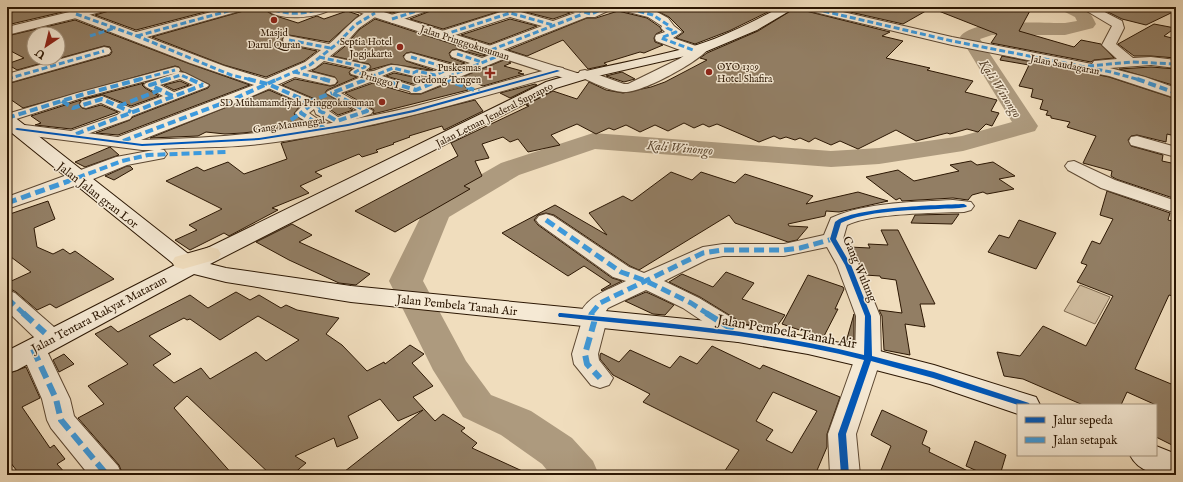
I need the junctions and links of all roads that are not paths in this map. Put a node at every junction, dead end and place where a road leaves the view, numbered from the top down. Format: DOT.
graph roads {
  1 [pos="17,7"];
  2 [pos="243,7"];
  3 [pos="328,7"];
  4 [pos="356,7"];
  5 [pos="429,7"];
  6 [pos="567,7"];
  7 [pos="608,7"];
  8 [pos="621,7"];
  9 [pos="790,7"];
  10 [pos="806,7"];
  11 [pos="1086,7"];
  12 [pos="98,8"];
  13 [pos="7,9"];
  14 [pos="274,10"];
  15 [pos="664,10"];
  16 [pos="377,11"];
  17 [pos="76,14"];
  18 [pos="582,14"];
  19 [pos="652,15"];
  20 [pos="392,19"];
  21 [pos="553,25"];
  22 [pos="115,28"];
  23 [pos="7,32"];
  24 [pos="442,35"];
  25 [pos="90,36"];
  26 [pos="137,36"];
  27 [pos="289,40"];
  28 [pos="330,48"];
  29 [pos="697,49"];
  30 [pos="104,51"];
  31 [pos="497,52"];
  32 [pos="457,54"];
  33 [pos="319,57"];
  34 [pos="411,57"];
  35 [pos="1128,61"];
  36 [pos="482,62"];
  37 [pos="1176,64"];
  38 [pos="1084,67"];
  39 [pos="175,70"];
  40 [pos="357,71"];
  41 [pos="558,71"];
  42 [pos="294,72"];
  43 [pos="451,73"];
  44 [pos="580,76"];
  45 [pos="372,77"];
  46 [pos="7,79"];
  47 [pos="135,82"];
  48 [pos="268,84"];
  49 [pos="331,87"];
  50 [pos="155,88"];
  51 [pos="416,90"];
  52 [pos="480,92"];
  53 [pos="1176,93"];
  54 [pos="173,96"];
  55 [pos="62,101"];
  56 [pos="310,103"];
  57 [pos="119,106"];
  58 [pos="131,112"];
  59 [pos="10,122"];
  60 [pos="326,129"];
  61 [pos="70,136"];
  62 [pos="1137,141"];
  63 [pos="118,143"];
  64 [pos="227,152"];
  65 [pos="1176,152"];
  66 [pos="1074,166"];
  67 [pos="79,178"];
  68 [pos="7,203"];
  69 [pos="964,206"];
  70 [pos="1176,206"];
  71 [pos="546,220"];
  72 [pos="833,239"];
  73 [pos="195,261"];
  74 [pos="646,281"];
  75 [pos="7,298"];
  76 [pos="592,319"];
  77 [pos="738,333"];
  78 [pos="28,345"];
  79 [pos="868,358"];
  80 [pos="7,362"];
  81 [pos="600,378"];
  82 [pos="1023,404"];
  83 [pos="1148,456"];
  84 [pos="1176,469"];
  85 [pos="107,475"];
  86 [pos="845,475"];
  1 -- 13 [label="street"];
  2 -- 26 [label="street"];
  3 -- 14 [label="street"];
  4 -- 16 [label="main road, Jalan Pringgokusuman"];
  5 -- 20 [label="street"];
  6 -- 7 [label="street"];
  8 -- 19 [label="street"];
  9 -- 29 [label="main road, Jalan Letnan Jenderal Suprapto"];
  10 -- 38 [label="street, Jalan Saudagaran"];
  11 -- 35 [label="street"];
  12 -- 17 [label="main road"];
  15 -- 19 [label="street"];
  16 -- 20 [label="main road, Jalan Pringgokusuman"];
  16 -- 28 [label="street"];
  17 -- 22 [label="street"];
  17 -- 23 [label="main road"];
  18 -- 21 [label="street"];
  19 -- 29 [label="street"];
  20 -- 24 [label="main road, Jalan Pringgokusuman"];
  21 -- 24 [label="street"];
  21 -- 31 [label="street"];
  22 -- 25 [label="street"];
  22 -- 26 [label="street"];
  24 -- 31 [label="main road, Jalan Pringgokusuman"];
  26 -- 48 [label="street"];
  27 -- 28 [label="street"];
  28 -- 33 [label="street"];
  29 -- 44 [label="main road, Jalan Letnan Jenderal Suprapto"];
  29 -- 44 [label="street"];
  30 -- 46 [label="street"];
  31 -- 36 [label="street"];
  31 -- 41 [label="main road, Jalan Pringgokusuman"];
  32 -- 36 [label="street"];
  33 -- 40 [label="street, Pringgo I"];
  33 -- 42 [label="street"];
  34 -- 43 [label="street"];
  35 -- 37 [label="street"];
  35 -- 38 [label="street"];
  36 -- 43 [label="street"];
  38 -- 53 [label="street, Jalan Saudagaran"];
  39 -- 47 [label="street"];
  40 -- 43 [label="street"];
  40 -- 45 [label="street, Pringgo I"];
  41 -- 44 [label="main road, Jalan Pringgokusuman"];
  41 -- 52 [label="street, Gang Manunggal"];
  42 -- 48 [label="street"];
  42 -- 49 [label="street"];
  43 -- 51 [label="street"];
  43 -- 52 [label="street"];
  44 -- 73 [label="main road, Jalan Letnan Jenderal Suprapto"];
  45 -- 49 [label="street"];
  45 -- 51 [label="street, Pringgo I"];
  47 -- 50 [label="street"];
  47 -- 55 [label="street"];
  48 -- 56 [label="street"];
  48 -- 63 [label="street"];
  49 -- 56 [label="street"];
  49 -- 56 [label="street"];
  50 -- 54 [label="street"];
  50 -- 54 [label="street"];
  50 -- 57 [label="street"];
  52 -- 60 [label="street, Gang Manunggal"];
  54 -- 58 [label="street"];
  55 -- 57 [label="street"];
  55 -- 59 [label="street"];
  56 -- 60 [label="street"];
  57 -- 58 [label="street"];
  58 -- 61 [label="street"];
  59 -- 61 [label="street, Gang Manunggal"];
  59 -- 67 [label="main road, Jalan Jalan gran Lor"];
  60 -- 63 [label="street, Gang Manunggal"];
  61 -- 63 [label="street, Gang Manunggal"];
  62 -- 65 [label="street"];
  64 -- 67 [label="street"];
  66 -- 70 [label="street"];
  67 -- 68 [label="street"];
  67 -- 73 [label="main road, Jalan Jalan gran Lor"];
  69 -- 72 [label="street, Gang Wulung"];
  71 -- 74 [label="street"];
  72 -- 74 [label="street"];
  72 -- 79 [label="street, Gang Wulung"];
  73 -- 76 [label="main road, Jalan Pembela Tanah Air"];
  73 -- 78 [label="main road, Jalan Tentara Rakyat Mataram"];
  74 -- 76 [label="street"];
  74 -- 77 [label="street"];
  75 -- 78 [label="street"];
  76 -- 77 [label="main road, Jalan Pembela Tanah Air"];
  76 -- 81 [label="street"];
  77 -- 79 [label="main road, Jalan Pembela Tanah Air"];
  78 -- 80 [label="main road, Jalan Tentara Rakyat Mataram"];
  78 -- 85 [label="street"];
  79 -- 82 [label="main road, Jalan Pembela Tanah Air"];
  79 -- 86 [label="street, Gang Wulung"];
  83 -- 84 [label="main road"];
}
